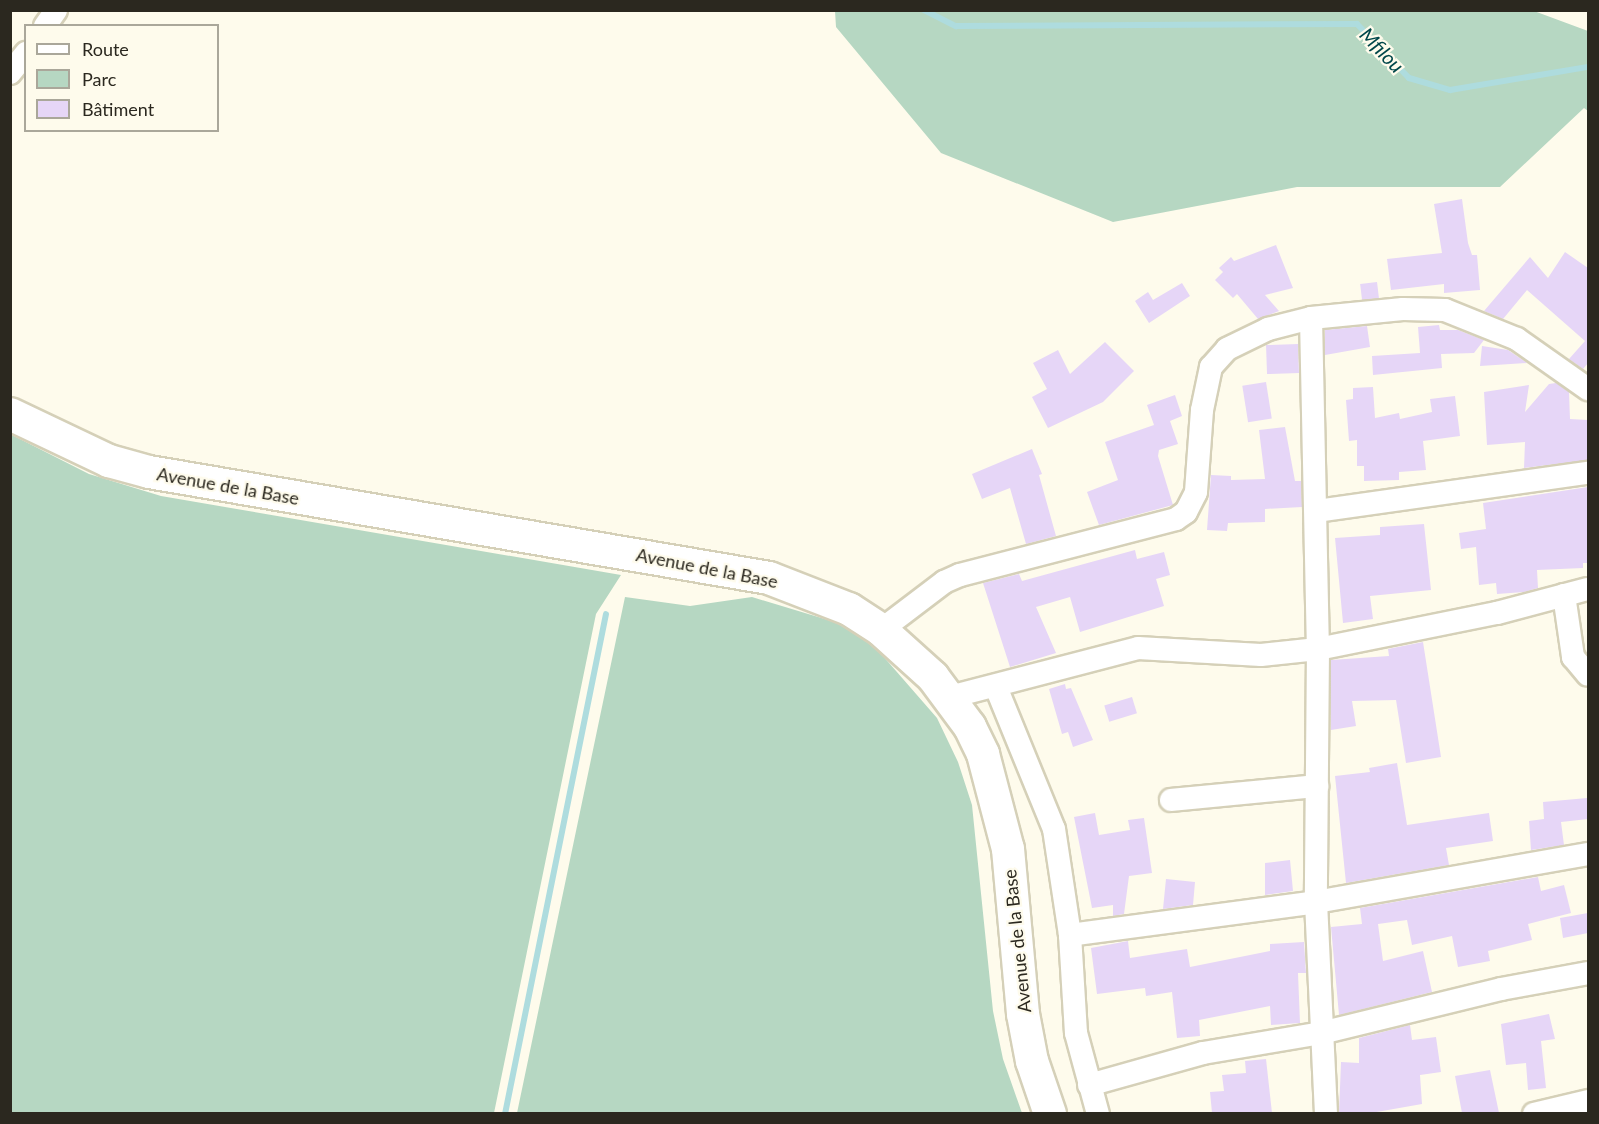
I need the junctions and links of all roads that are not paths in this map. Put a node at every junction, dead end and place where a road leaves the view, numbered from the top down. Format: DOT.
graph roads {
  1 [pos="56,10"];
  2 [pos="46,24"];
  3 [pos="24,55"];
  4 [pos="10,74"];
  5 [pos="1311,318"];
  6 [pos="1588,389"];
  7 [pos="10,414"];
  8 [pos="1588,473"];
  9 [pos="1316,511"];
  10 [pos="1588,589"];
  11 [pos="1564,595"];
  12 [pos="881,630"];
  13 [pos="1318,649"];
  14 [pos="1588,675"];
  15 [pos="996,687"];
  16 [pos="950,698"];
  17 [pos="1317,786"];
  18 [pos="1172,800"];
  19 [pos="1588,854"];
  20 [pos="1316,902"];
  21 [pos="1070,935"];
  22 [pos="1588,973"];
  23 [pos="1321,1033"];
  24 [pos="1089,1085"];
  25 [pos="1588,1101"];
  26 [pos="1050,1113"];
  27 [pos="1098,1113"];
  28 [pos="1326,1113"];
  29 [pos="1534,1113"];
  1 -- 2 [label="street"];
  3 -- 4 [label="street"];
  5 -- 6 [label="street"];
  5 -- 9 [label="street"];
  5 -- 12 [label="street"];
  7 -- 12 [label="main road, Avenue de la Base"];
  8 -- 9 [label="street"];
  9 -- 13 [label="street"];
  10 -- 11 [label="street"];
  11 -- 13 [label="street"];
  11 -- 14 [label="street"];
  12 -- 16 [label="main road, Avenue de la Base"];
  13 -- 15 [label="street"];
  13 -- 17 [label="street"];
  15 -- 16 [label="street"];
  15 -- 21 [label="street"];
  16 -- 26 [label="main road, Avenue de la Base"];
  17 -- 18 [label="street"];
  17 -- 20 [label="street"];
  19 -- 20 [label="street"];
  20 -- 21 [label="street"];
  20 -- 23 [label="street"];
  21 -- 24 [label="street"];
  22 -- 23 [label="street"];
  23 -- 24 [label="street"];
  23 -- 28 [label="street"];
  24 -- 27 [label="street"];
  25 -- 29 [label="street"];
}
